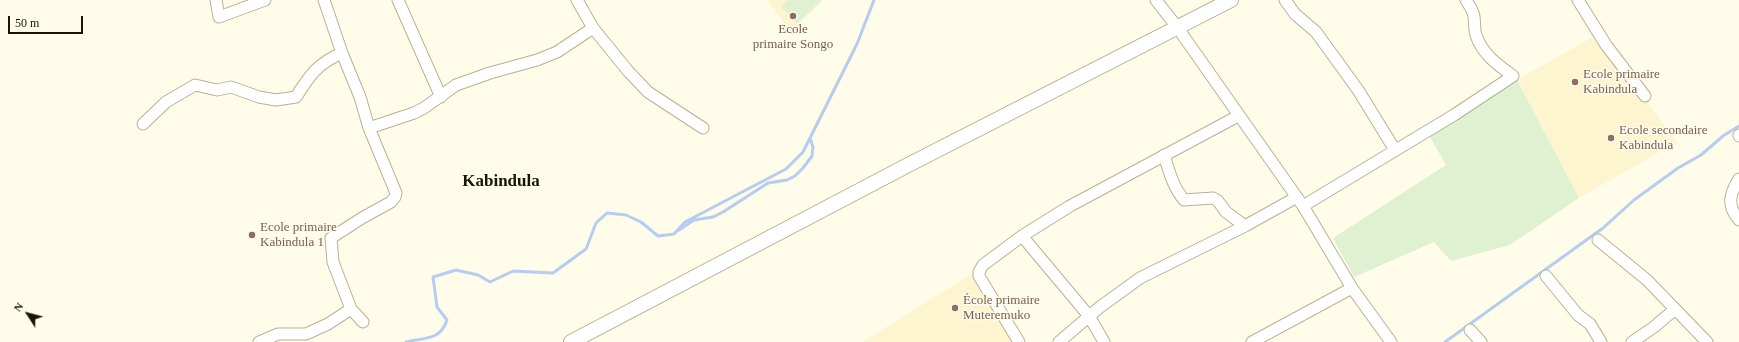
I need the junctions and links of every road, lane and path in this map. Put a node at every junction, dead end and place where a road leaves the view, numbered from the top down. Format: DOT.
graph roads {
  1 [pos="216,0"];
  2 [pos="265,0"];
  3 [pos="324,0"];
  4 [pos="398,0"];
  5 [pos="577,0"];
  6 [pos="1156,0"];
  7 [pos="1231,0"];
  8 [pos="1285,0"];
  9 [pos="1466,0"];
  10 [pos="1578,0"];
  11 [pos="1177,27"];
  12 [pos="593,28"];
  13 [pos="342,52"];
  14 [pos="1645,96"];
  15 [pos="441,97"];
  16 [pos="1238,116"];
  17 [pos="143,124"];
  18 [pos="369,128"];
  19 [pos="703,128"];
  20 [pos="1395,150"];
  21 [pos="1164,155"];
  22 [pos="1739,179"];
  23 [pos="1300,202"];
  24 [pos="1739,220"];
  25 [pos="1245,226"];
  26 [pos="1022,236"];
  27 [pos="1598,240"];
  28 [pos="1546,276"];
  29 [pos="1352,288"];
  30 [pos="351,308"];
  31 [pos="1674,310"];
  32 [pos="1089,316"];
  33 [pos="363,322"];
  34 [pos="1470,330"];
  35 [pos="259,342"];
  36 [pos="571,342"];
  37 [pos="1019,342"];
  38 [pos="1059,342"];
  39 [pos="1104,342"];
  40 [pos="1252,342"];
  41 [pos="1391,342"];
  42 [pos="1481,342"];
  43 [pos="1601,342"];
  44 [pos="1632,342"];
  45 [pos="1707,342"];
  1 -- 2 [label="street"];
  3 -- 13 [label="street"];
  4 -- 15 [label="street"];
  5 -- 12 [label="street"];
  6 -- 11 [label="street"];
  7 -- 11 [label="street"];
  8 -- 20 [label="street"];
  9 -- 20 [label="street"];
  10 -- 14 [label="street"];
  11 -- 16 [label="street"];
  11 -- 36 [label="street"];
  12 -- 15 [label="street"];
  12 -- 19 [label="street"];
  13 -- 17 [label="street"];
  13 -- 18 [label="street"];
  15 -- 18 [label="street"];
  16 -- 21 [label="street"];
  16 -- 23 [label="street"];
  18 -- 30 [label="street"];
  20 -- 23 [label="street"];
  21 -- 25 [label="street"];
  21 -- 26 [label="street"];
  22 -- 24 [label="street"];
  23 -- 25 [label="street"];
  23 -- 29 [label="street"];
  25 -- 32 [label="street"];
  26 -- 32 [label="street"];
  26 -- 37 [label="street"];
  27 -- 31 [label="street"];
  28 -- 43 [label="street"];
  29 -- 40 [label="street"];
  29 -- 41 [label="street"];
  30 -- 33 [label="street"];
  30 -- 35 [label="street"];
  31 -- 44 [label="street"];
  31 -- 45 [label="street"];
  32 -- 38 [label="street"];
  32 -- 39 [label="street"];
  34 -- 42 [label="street"];
}
